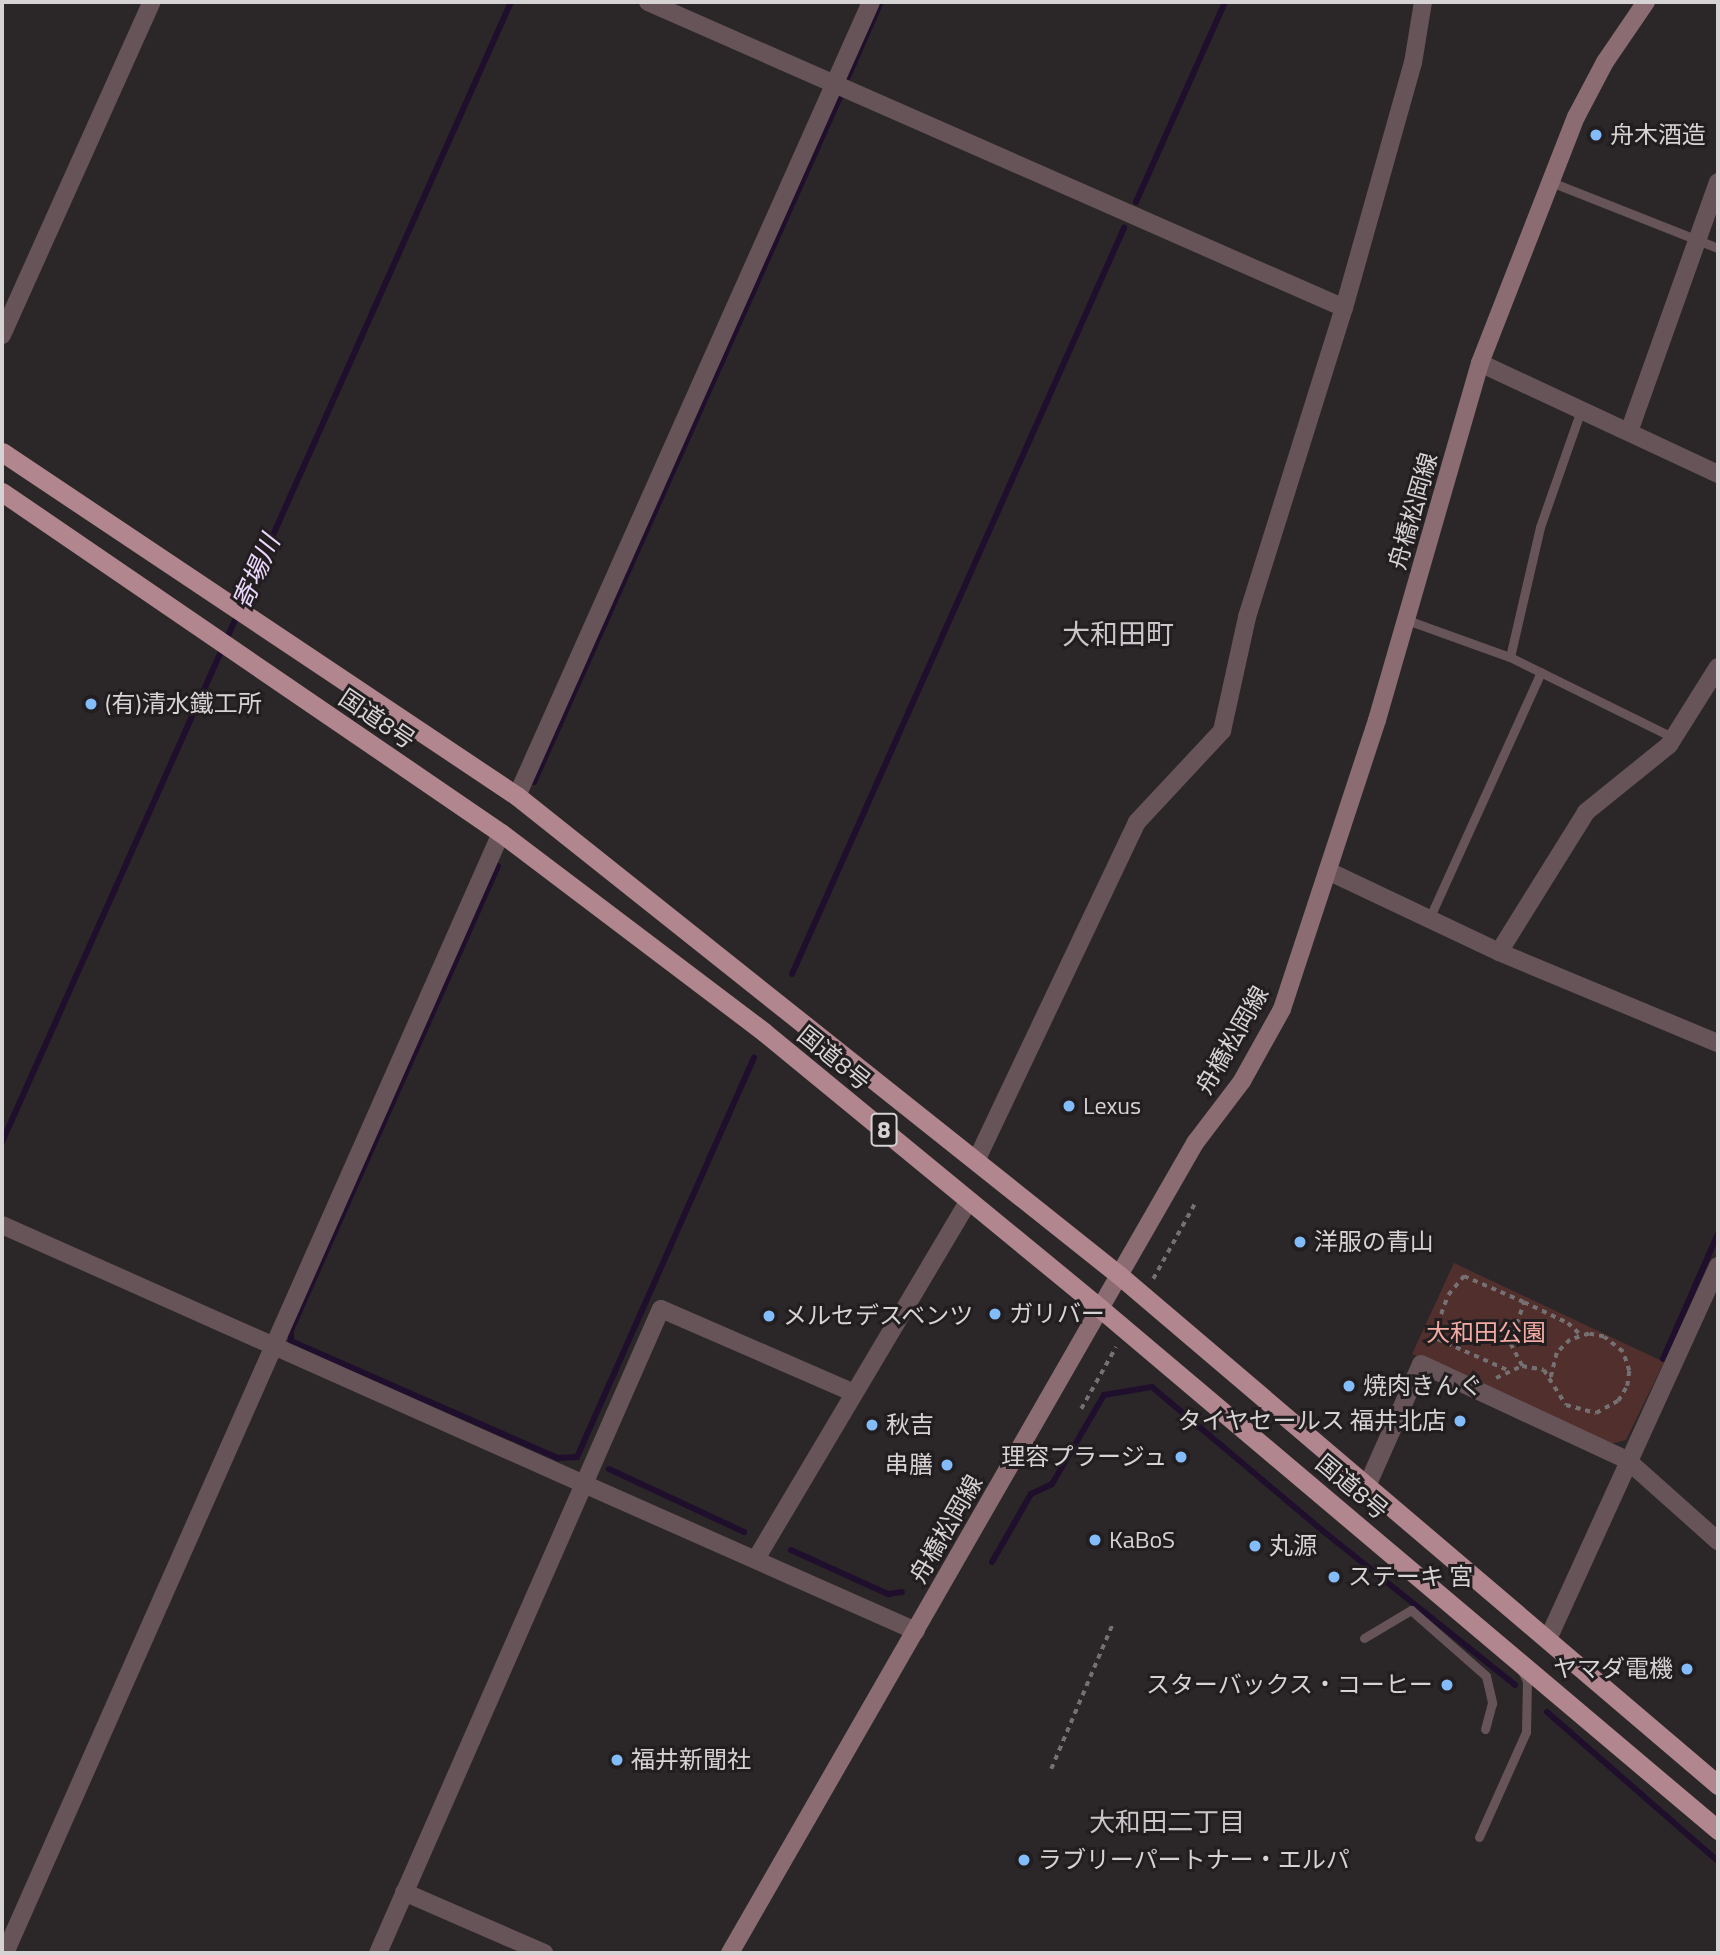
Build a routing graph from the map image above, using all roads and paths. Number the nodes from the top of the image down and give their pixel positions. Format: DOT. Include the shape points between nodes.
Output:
graph roads {
  1 [pos="152,2"];
  2 [pos="648,2"];
  3 [pos="871,2"];
  4 [pos="1423,2"];
  5 [pos="1646,2"];
  6 [pos="834,85"];
  7 [pos="1551,182"];
  8 [pos="1718,182"];
  9 [pos="1697,239"];
  10 [pos="1718,248"];
  11 [pos="1344,309"];
  12 [pos="2,335"];
  13 [pos="1480,363"];
  14 [pos="1582,408"];
  15 [pos="1630,429"];
  16 [pos="2,452"];
  17 [pos="1718,474"];
  18 [pos="2,492"];
  19 [pos="1407,620"];
  20 [pos="1510,657"];
  21 [pos="1718,667"];
  22 [pos="1541,672"];
  23 [pos="1674,738"];
  24 [pos="517,796"];
  25 [pos="501,833"];
  26 [pos="1328,871"];
  27 [pos="1429,919"];
  28 [pos="1499,952"];
  29 [pos="1718,1043"];
  30 [pos="976,1161"];
  31 [pos="969,1200"];
  32 [pos="2,1225"];
  33 [pos="1718,1266"];
  34 [pos="1119,1275"];
  35 [pos="1524,1301"];
  36 [pos="1101,1309"];
  37 [pos="1581,1335"];
  38 [pos="275,1347"];
  39 [pos="1522,1366"];
  40 [pos="1506,1370"];
  41 [pos="1551,1377"];
  42 [pos="1488,1387"];
  43 [pos="854,1392"];
  44 [pos="1628,1460"];
  45 [pos="584,1485"];
  46 [pos="1367,1486"];
  47 [pos="1718,1541"];
  48 [pos="756,1559"];
  49 [pos="1113,1623"];
  50 [pos="916,1631"];
  51 [pos="1364,1638"];
  52 [pos="1548,1639"];
  53 [pos="1517,1658"];
  54 [pos="1485,1729"];
  55 [pos="1051,1769"];
  56 [pos="1718,1785"];
  57 [pos="1718,1830"];
  58 [pos="1479,1837"];
  59 [pos="404,1892"];
  60 [pos="5,1953"];
  61 [pos="378,1953"];
  62 [pos="544,1953"];
  63 [pos="730,1953"];
  1 -- 12 [label="street"];
  2 -- 6 [label="street"];
  3 -- 6 [label="street"];
  4 -- 11 [label="street" via="1413,63"];
  5 -- 7 [label="main road, 舟橋松岡線" via="1605,62 1576,117"];
  6 -- 11 [label="street"];
  6 -- 24 [label="street"];
  7 -- 9 [label="lane"];
  7 -- 13 [label="main road, 舟橋松岡線"];
  8 -- 9 [label="street"];
  9 -- 10 [label="lane"];
  9 -- 15 [label="street"];
  11 -- 30 [label="street" via="1247,617 1222,731 1136,821"];
  13 -- 14 [label="street"];
  13 -- 19 [label="main road, 舟橋松岡線"];
  14 -- 15 [label="street"];
  14 -- 20 [label="lane" via="1540,527"];
  15 -- 17 [label="street"];
  16 -- 24 [label="highway, 国道8号 / 8"];
  18 -- 25 [label="highway, 国道8号 / 8"];
  19 -- 20 [label="lane"];
  19 -- 26 [label="main road, 舟橋松岡線"];
  20 -- 22 [label="lane"];
  21 -- 23 [label="street"];
  22 -- 23 [label="lane"];
  22 -- 27 [label="lane"];
  23 -- 28 [label="street" via="1586,812"];
  24 -- 30 [label="highway, 国道8号 / 8"];
  25 -- 31 [label="highway, 国道8号 / 8" via="764,1031"];
  25 -- 38 [label="street"];
  26 -- 27 [label="street"];
  26 -- 34 [label="main road, 舟橋松岡線" via="1282,1009 1242,1080 1195,1143"];
  27 -- 28 [label="street"];
  28 -- 29 [label="street"];
  30 -- 34 [label="highway, 国道8号 / 8"];
  31 -- 36 [label="highway, 国道8号 / 8"];
  31 -- 43 [label="street"];
  32 -- 38 [label="street"];
  33 -- 44 [label="street"];
  34 -- 36 [label="main road, 舟橋松岡線"];
  34 -- 46 [label="highway, 国道8号 / 8"];
  35 -- 37 [label="path" via="1568,1323"];
  35 -- 39 [label="path" via="1510,1343"];
  35 -- 40 [label="path" via="1464,1276 1448,1295 1434,1333 1434,1338"];
  36 -- 50 [label="main road, 舟橋松岡線"];
  36 -- 53 [label="highway, 国道8号 / 8"];
  37 -- 41 [label="path" via="1557,1353"];
  37 -- 41 [label="path" via="1604,1337 1623,1352 1629,1371 1618,1401 1596,1413 1582,1412 1566,1405"];
  38 -- 45 [label="street"];
  38 -- 60 [label="street"];
  39 -- 40 [label="path"];
  39 -- 41 [label="path" via="1545,1370"];
  40 -- 42 [label="path"];
  43 -- 45 [label="street" via="661,1309"];
  43 -- 48 [label="street"];
  44 -- 46 [label="street" via="1421,1364"];
  44 -- 47 [label="street"];
  44 -- 52 [label="street"];
  45 -- 48 [label="street"];
  45 -- 59 [label="street"];
  46 -- 52 [label="highway, 国道8号 / 8"];
  48 -- 50 [label="street"];
  49 -- 55 [label="path"];
  50 -- 63 [label="main road, 舟橋松岡線"];
  51 -- 54 [label="lane" via="1411,1610 1486,1676 1492,1703"];
  52 -- 56 [label="highway, 国道8号 / 8"];
  53 -- 57 [label="highway, 国道8号 / 8"];
  53 -- 58 [label="lane" via="1527,1681 1526,1732"];
  59 -- 61 [label="street"];
  59 -- 62 [label="street"];
}
